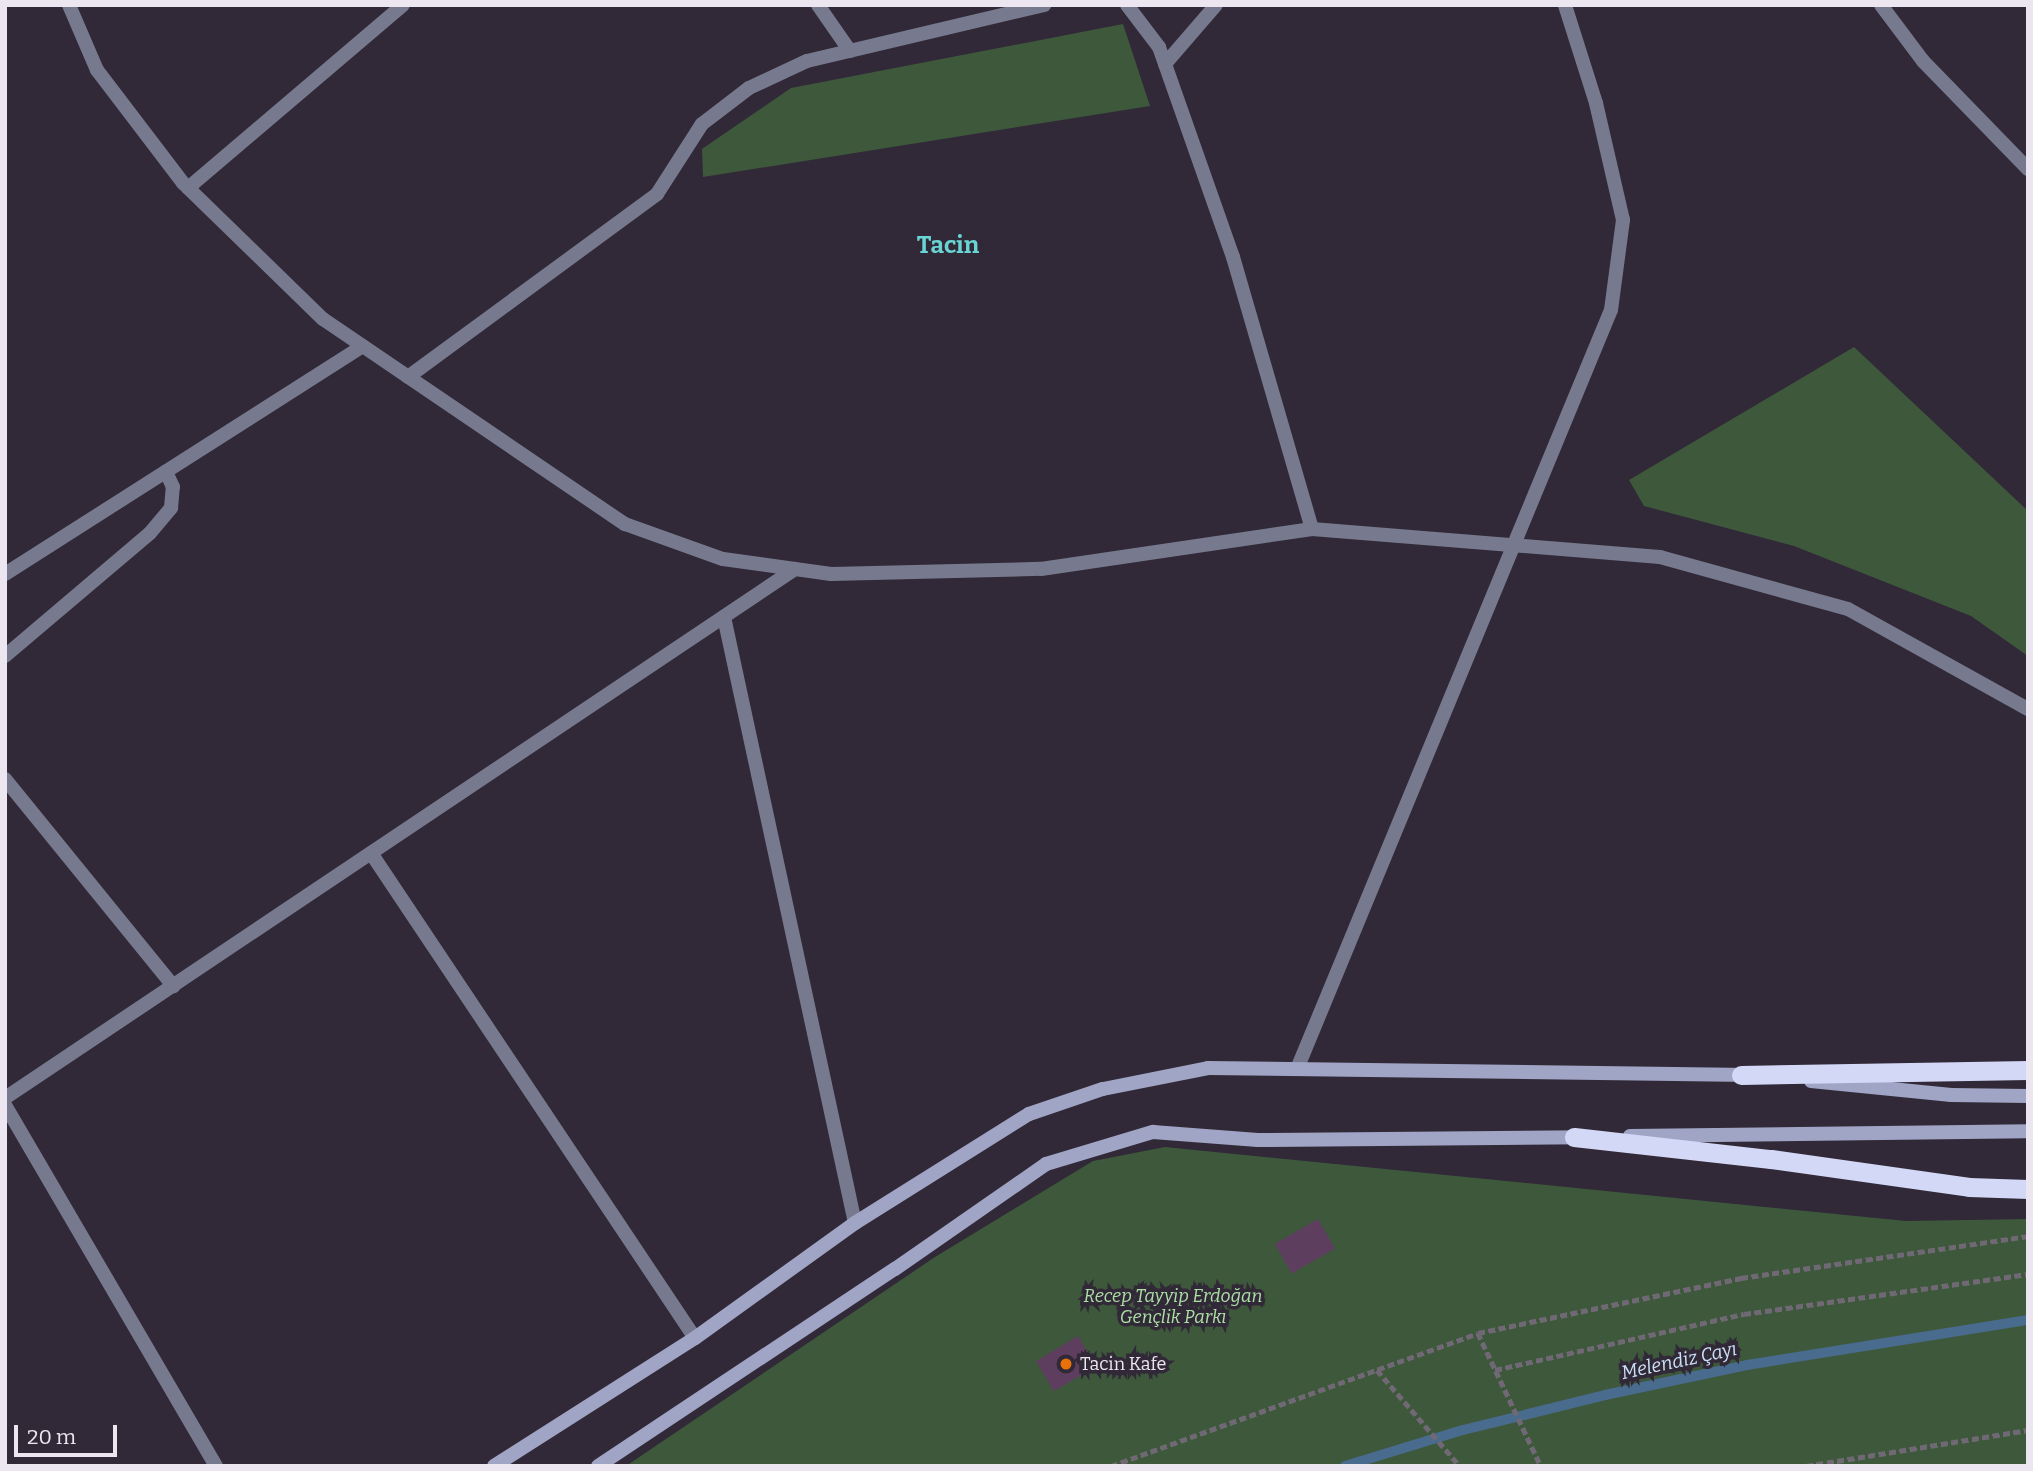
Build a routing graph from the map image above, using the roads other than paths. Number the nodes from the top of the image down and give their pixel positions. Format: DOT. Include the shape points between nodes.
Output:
graph roads {
  1 [pos="69,5"];
  2 [pos="403,5"];
  3 [pos="818,5"];
  4 [pos="1044,5"];
  5 [pos="1127,5"];
  6 [pos="1216,5"];
  7 [pos="1565,5"];
  8 [pos="1881,5"];
  9 [pos="850,51"];
  10 [pos="1165,64"];
  11 [pos="2028,169"];
  12 [pos="188,188"];
  13 [pos="363,346"];
  14 [pos="408,377"];
  15 [pos="166,472"];
  16 [pos="1312,529"];
  17 [pos="1515,543"];
  18 [pos="795,569"];
  19 [pos="5,574"];
  20 [pos="724,617"];
  21 [pos="5,656"];
  22 [pos="2028,709"];
  23 [pos="5,779"];
  24 [pos="371,853"];
  25 [pos="173,986"];
  26 [pos="1297,1069"];
  27 [pos="2028,1070"];
  28 [pos="1741,1074"];
  29 [pos="2028,1097"];
  30 [pos="5,1098"];
  31 [pos="5,1105"];
  32 [pos="2028,1131"];
  33 [pos="1574,1137"];
  34 [pos="2028,1189"];
  35 [pos="855,1223"];
  36 [pos="695,1338"];
  37 [pos="216,1466"];
  38 [pos="494,1466"];
  39 [pos="598,1466"];
  1 -- 12 [label="street" via="97,70"];
  2 -- 12 [label="street"];
  3 -- 9 [label="street"];
  4 -- 9 [label="street"];
  5 -- 10 [label="street" via="1159,47"];
  6 -- 10 [label="street"];
  7 -- 17 [label="street" via="1596,103 1623,220 1611,310"];
  8 -- 11 [label="street" via="1923,61"];
  9 -- 14 [label="street" via="807,61 749,88 702,124 657,194"];
  10 -- 16 [label="street" via="1233,257"];
  12 -- 13 [label="street" via="323,319"];
  13 -- 14 [label="street"];
  13 -- 15 [label="street"];
  14 -- 18 [label="street" via="625,524 723,559"];
  15 -- 19 [label="street"];
  15 -- 21 [label="street" via="173,487 171,508 150,533"];
  16 -- 17 [label="street"];
  16 -- 18 [label="street" via="1041,569 831,575"];
  17 -- 22 [label="street" via="1660,557 1848,610"];
  17 -- 26 [label="street"];
  18 -- 20 [label="street"];
  20 -- 24 [label="street"];
  20 -- 35 [label="street"];
  23 -- 25 [label="street"];
  24 -- 25 [label="street"];
  24 -- 36 [label="street"];
  25 -- 30 [label="street"];
  26 -- 28 [label="main road"];
  26 -- 35 [label="main road" via="1208,1068 1103,1089 1029,1114"];
  27 -- 28 [label="highway"];
  28 -- 29 [label="main road" via="1951,1095"];
  31 -- 37 [label="street"];
  32 -- 33 [label="main road"];
  33 -- 34 [label="highway" via="1969,1187"];
  33 -- 39 [label="main road" via="1258,1140 1153,1132 1046,1164"];
  35 -- 36 [label="main road"];
  36 -- 38 [label="main road"];
}
